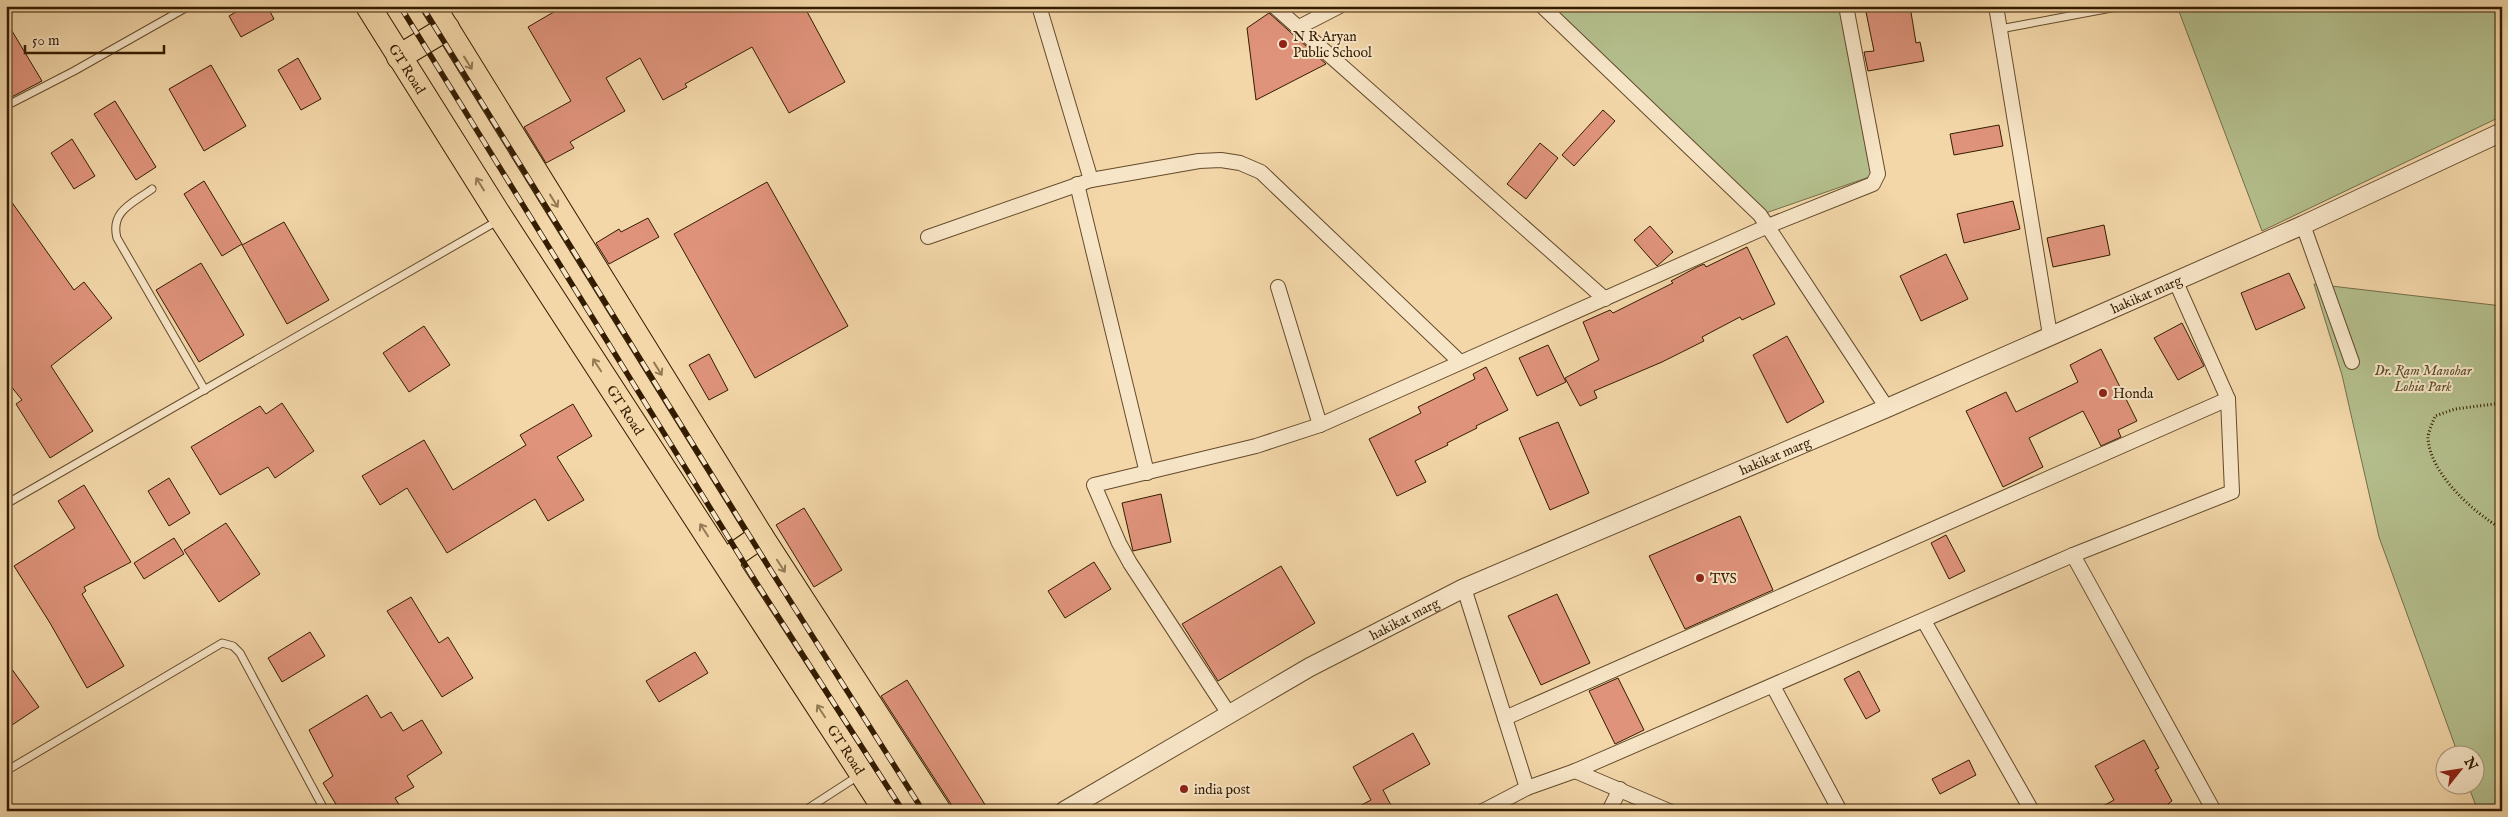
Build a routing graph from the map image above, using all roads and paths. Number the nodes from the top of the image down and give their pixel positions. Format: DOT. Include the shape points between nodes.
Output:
graph roads {
  1 [pos="189,6"];
  2 [pos="368,6"];
  3 [pos="433,6"];
  4 [pos="1039,6"];
  5 [pos="1274,6"];
  6 [pos="1340,6"];
  7 [pos="1542,6"];
  8 [pos="1846,6"];
  9 [pos="1996,6"];
  10 [pos="2122,6"];
  11 [pos="1299,27"];
  12 [pos="447,28"];
  13 [pos="2000,29"];
  14 [pos="399,56"];
  15 [pos="6,106"];
  16 [pos="2502,132"];
  17 [pos="1084,182"];
  18 [pos="152,189"];
  19 [pos="501,218"];
  20 [pos="2303,225"];
  21 [pos="1768,226"];
  22 [pos="928,236"];
  23 [pos="2175,280"];
  24 [pos="1278,287"];
  25 [pos="1605,299"];
  26 [pos="2050,335"];
  27 [pos="1459,361"];
  28 [pos="2352,362"];
  29 [pos="205,390"];
  30 [pos="2228,399"];
  31 [pos="2502,403"];
  32 [pos="1887,408"];
  33 [pos="1320,425"];
  34 [pos="1147,473"];
  35 [pos="6,504"];
  36 [pos="2502,530"];
  37 [pos="761,536"];
  38 [pos="2073,555"];
  39 [pos="725,562"];
  40 [pos="1464,588"];
  41 [pos="1924,621"];
  42 [pos="1773,686"];
  43 [pos="1229,714"];
  44 [pos="1505,718"];
  45 [pos="6,771"];
  46 [pos="1575,771"];
  47 [pos="862,773"];
  48 [pos="1527,788"];
  49 [pos="1620,789"];
  50 [pos="326,811"];
  51 [pos="804,811"];
  52 [pos="886,811"];
  53 [pos="939,811"];
  54 [pos="1064,811"];
  55 [pos="1483,811"];
  56 [pos="1609,811"];
  57 [pos="1669,811"];
  58 [pos="1840,811"];
  59 [pos="2032,811"];
  60 [pos="2214,811"];
  1 -- 15 [label="lane"];
  2 -- 14 [label="highway, GT Road"];
  3 -- 12 [label="highway"];
  4 -- 17 [label="street"];
  5 -- 11 [label="street"];
  6 -- 11 [label="street"];
  7 -- 21 [label="street"];
  8 -- 21 [label="street" via="1878,174 1873,184 1861,190"];
  9 -- 13 [label="street"];
  10 -- 13 [label="lane"];
  11 -- 25 [label="street"];
  12 -- 14 [label="highway"];
  12 -- 37 [label="highway, one-way"];
  13 -- 26 [label="street"];
  19 -- 14 [label="highway, GT Road, one-way"];
  16 -- 20 [label="street, hakikat marg"];
  17 -- 22 [label="street"];
  17 -- 27 [label="street" via="1221,160 1240,163 1261,172"];
  17 -- 34 [label="street"];
  18 -- 29 [label="lane" via="123,210 114,228"];
  19 -- 29 [label="lane"];
  39 -- 19 [label="highway, GT Road, one-way"];
  20 -- 23 [label="street, hakikat marg"];
  20 -- 28 [label="street"];
  21 -- 25 [label="street"];
  21 -- 32 [label="street"];
  23 -- 26 [label="street, hakikat marg"];
  23 -- 30 [label="street"];
  24 -- 33 [label="street"];
  25 -- 27 [label="street"];
  26 -- 32 [label="street, hakikat marg"];
  27 -- 33 [label="street"];
  29 -- 35 [label="lane"];
  30 -- 38 [label="street" via="2232,492"];
  30 -- 44 [label="street"];
  31 -- 36 [label="path" via="2455,409 2436,416 2428,437 2437,469 2471,507"];
  32 -- 40 [label="street, hakikat marg"];
  33 -- 34 [label="street" via="1256,446"];
  34 -- 43 [label="street" via="1094,485 1130,563"];
  37 -- 39 [label="highway"];
  37 -- 53 [label="highway, one-way"];
  38 -- 41 [label="street"];
  38 -- 60 [label="street"];
  47 -- 39 [label="highway, GT Road, one-way"];
  40 -- 43 [label="street, hakikat marg" via="1310,667"];
  40 -- 44 [label="street"];
  41 -- 42 [label="street"];
  41 -- 59 [label="street"];
  42 -- 46 [label="street"];
  42 -- 58 [label="street"];
  43 -- 54 [label="street, hakikat marg"];
  44 -- 48 [label="street"];
  45 -- 50 [label="lane" via="222,644 233,646 240,653"];
  46 -- 48 [label="street"];
  46 -- 49 [label="street"];
  47 -- 51 [label="lane"];
  47 -- 52 [label="highway, GT Road"];
  48 -- 55 [label="street"];
  49 -- 56 [label="street"];
  49 -- 57 [label="street"];
}
